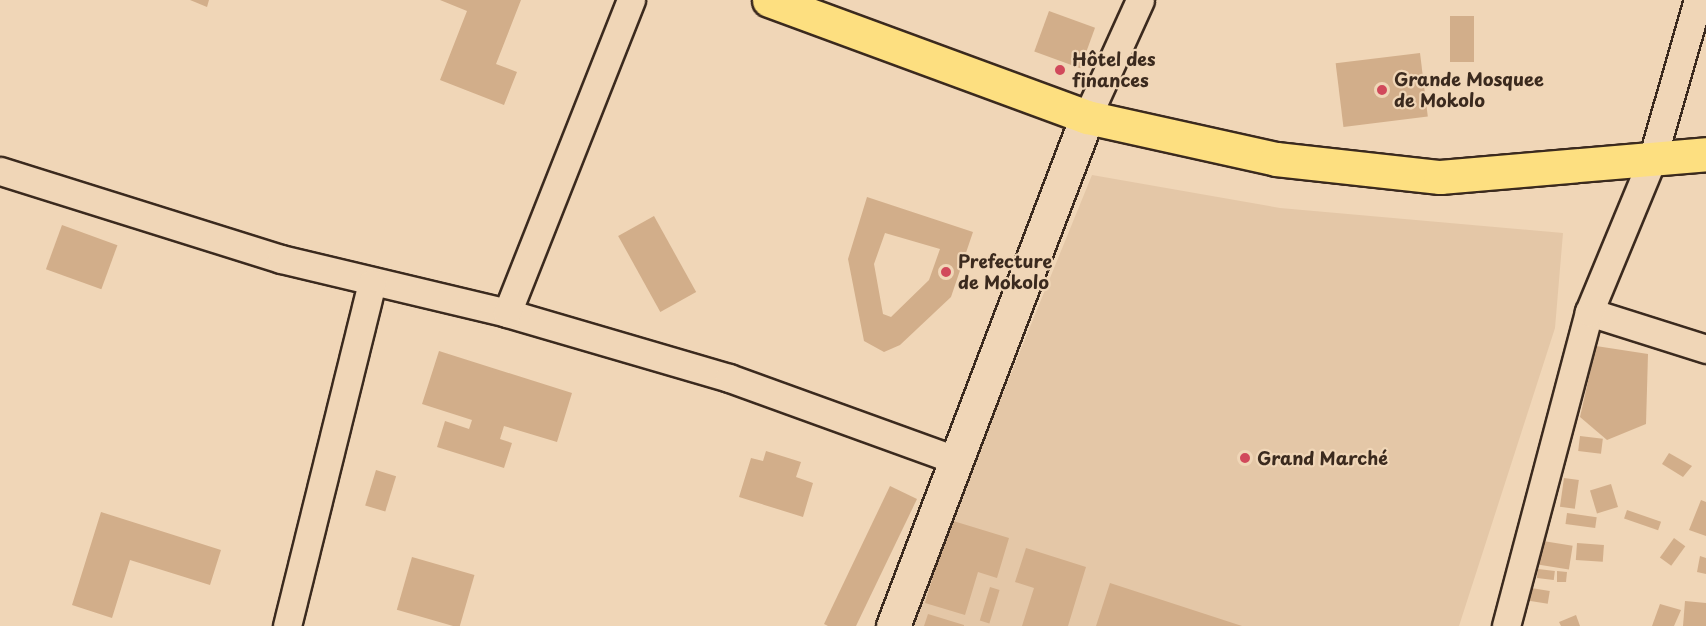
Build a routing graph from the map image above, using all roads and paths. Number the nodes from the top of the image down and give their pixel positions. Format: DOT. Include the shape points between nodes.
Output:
graph roads {
  1 [pos="631,0"];
  2 [pos="769,0"];
  3 [pos="1140,0"];
  4 [pos="1698,0"];
  5 [pos="1086,117"];
  6 [pos="1706,154"];
  7 [pos="1652,160"];
  8 [pos="0,171"];
  9 [pos="372,283"];
  10 [pos="1589,312"];
  11 [pos="507,313"];
  12 [pos="1706,349"];
  13 [pos="956,460"];
  14 [pos="287,626"];
  15 [pos="893,626"];
  16 [pos="1506,626"];
  1 -- 11 [label="street"];
  2 -- 5 [label="main road"];
  3 -- 5 [label="street"];
  4 -- 7 [label="street"];
  5 -- 7 [label="main road" via="1276,159 1440,177"];
  5 -- 13 [label="street"];
  6 -- 7 [label="main road"];
  7 -- 10 [label="street"];
  8 -- 9 [label="street" via="281,259"];
  9 -- 11 [label="street"];
  9 -- 14 [label="street"];
  10 -- 12 [label="street"];
  10 -- 16 [label="street"];
  11 -- 13 [label="street" via="729,378"];
  13 -- 15 [label="street"];
}
